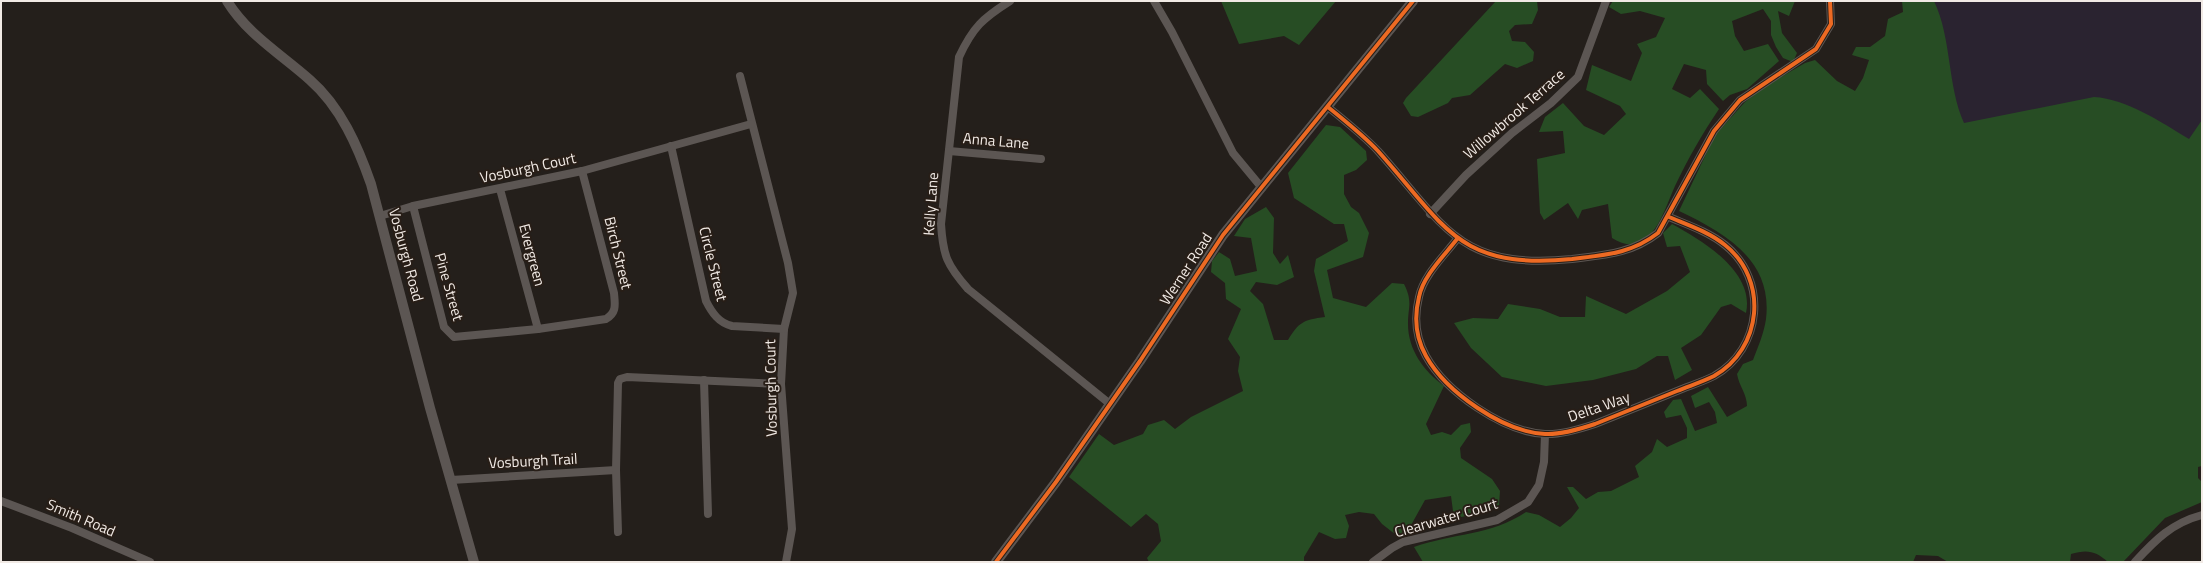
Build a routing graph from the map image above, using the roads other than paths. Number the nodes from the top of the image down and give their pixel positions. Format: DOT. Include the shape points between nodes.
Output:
graph roads {
  1 [pos="227,1"];
  2 [pos="1010,1"];
  3 [pos="1154,1"];
  4 [pos="1413,1"];
  5 [pos="1606,1"];
  6 [pos="1830,1"];
  7 [pos="740,76"];
  8 [pos="1328,107"];
  9 [pos="751,124"];
  10 [pos="671,146"];
  11 [pos="949,151"];
  12 [pos="1041,159"];
  13 [pos="582,171"];
  14 [pos="1262,188"];
  15 [pos="500,189"];
  16 [pos="413,206"];
  17 [pos="1430,214"];
  18 [pos="380,216"];
  19 [pos="1668,217"];
  20 [pos="1457,239"];
  21 [pos="538,329"];
  22 [pos="784,329"];
  23 [pos="704,380"];
  24 [pos="781,384"];
  25 [pos="1110,404"];
  26 [pos="1545,434"];
  27 [pos="616,470"];
  28 [pos="451,480"];
  29 [pos="1,501"];
  30 [pos="708,514"];
  31 [pos="2202,515"];
  32 [pos="618,532"];
  33 [pos="150,562"];
  34 [pos="474,562"];
  35 [pos="786,562"];
  36 [pos="996,562"];
  37 [pos="1373,562"];
  38 [pos="2135,562"];
  1 -- 18 [label="street, Vosburgh Road" via="256,38 311,80 330,102 359,152"];
  2 -- 11 [label="street, Kelly Lane" via="987,16 968,36 959,56"];
  3 -- 14 [label="street" via="1233,153"];
  4 -- 8 [label="street, Werner Road"];
  5 -- 17 [label="street, Willowbrook Terrace" via="1578,77 1466,175"];
  6 -- 19 [label="street" via="1830,24 1816,50 1740,100 1714,131"];
  7 -- 9 [label="street, Vosburgh Court"];
  8 -- 14 [label="street, Werner Road"];
  8 -- 17 [label="street" via="1378,152"];
  9 -- 10 [label="street, Vosburgh Court"];
  9 -- 22 [label="street, Vosburgh Court" via="791,277 793,293"];
  10 -- 13 [label="street, Vosburgh Court"];
  10 -- 22 [label="street, Circle Street" via="710,311 724,324 732,326"];
  11 -- 12 [label="street, Anna Lane"];
  11 -- 25 [label="street, Kelly Lane" via="940,224 943,250 953,272 968,289"];
  13 -- 15 [label="street, Vosburgh Court"];
  13 -- 21 [label="street, Birch Street" via="613,285 616,307 613,315 606,319"];
  14 -- 25 [label="street, Werner Road" via="1223,235"];
  15 -- 16 [label="street, Vosburgh Court"];
  15 -- 21 [label="street, Evergreen"];
  16 -- 18 [label="street, Vosburgh Court"];
  16 -- 21 [label="street, Pine Street" via="444,327 448,333 454,338 465,338"];
  17 -- 20 [label="street"];
  18 -- 28 [label="street, Vosburgh Road"];
  19 -- 20 [label="street" via="1658,233 1644,244 1627,251 1592,257 1539,262 1516,260 1497,257"];
  19 -- 26 [label="street, Delta Way" via="1708,234 1726,245 1741,261 1751,281 1756,304 1753,323 1739,356 1714,376 1632,409 1579,429"];
  20 -- 26 [label="street, Delta Way" via="1423,284 1419,296 1416,316 1418,336 1426,356 1439,374 1466,399 1496,419 1521,430"];
  22 -- 24 [label="street, Vosburgh Court"];
  23 -- 24 [label="street"];
  23 -- 27 [label="street" via="627,377 620,379"];
  23 -- 30 [label="street"];
  24 -- 35 [label="street, Vosburgh Court" via="792,529"];
  25 -- 36 [label="street, Werner Road"];
  26 -- 37 [label="street, Clearwater Court" via="1544,462 1539,485 1528,502 1497,520 1403,542"];
  27 -- 28 [label="street, Vosburgh Trail"];
  27 -- 32 [label="street"];
  28 -- 34 [label="street, Vosburgh Road"];
  29 -- 33 [label="street, Smith Road"];
  31 -- 38 [label="street" via="2163,532"];
}
